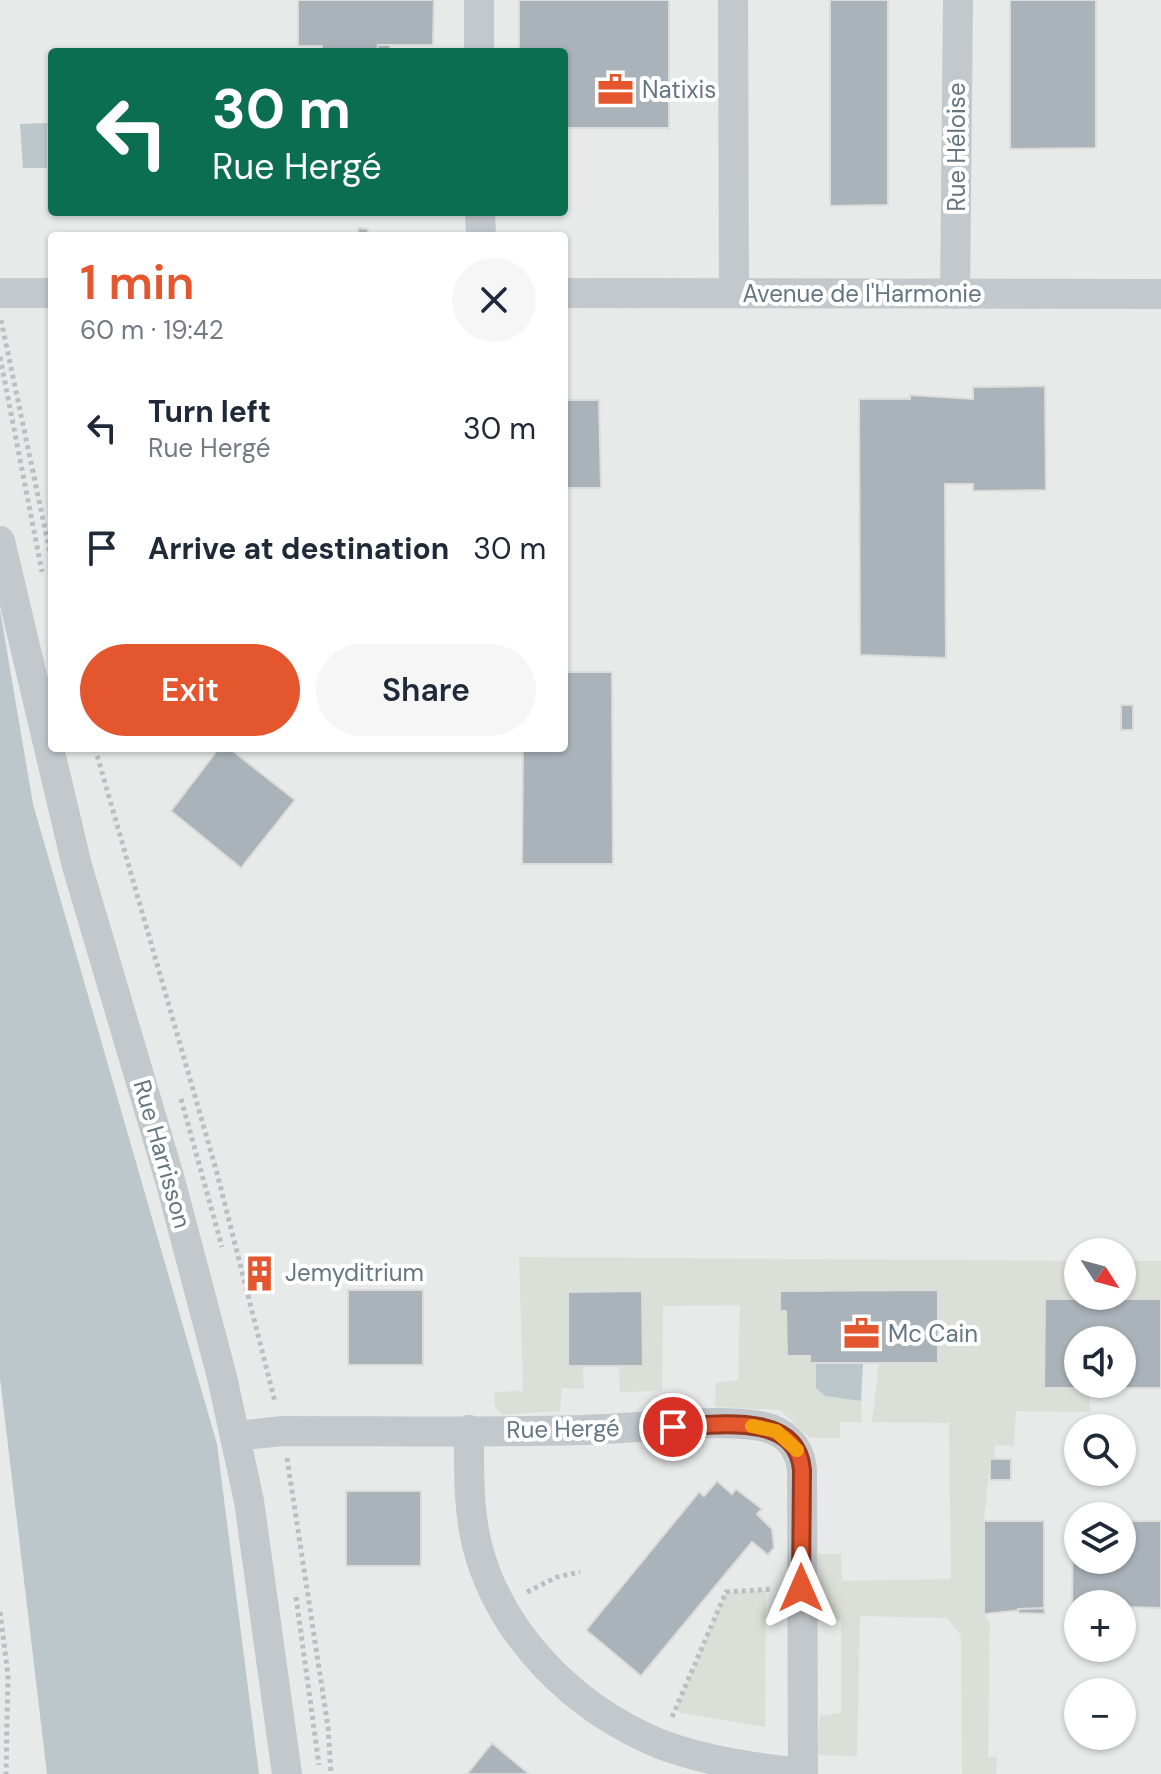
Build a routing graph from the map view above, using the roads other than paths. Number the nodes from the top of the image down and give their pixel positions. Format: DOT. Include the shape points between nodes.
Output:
graph roads {
  1 [pos="479,0"];
  2 [pos="733,0"];
  3 [pos="958,0"];
  4 [pos="479,48"];
  5 [pos="0,293"];
  6 [pos="48,293"];
  7 [pos="568,293"];
  8 [pos="734,293"];
  9 [pos="955,294"];
  10 [pos="1161,294"];
  11 [pos="0,541"];
  12 [pos="48,746"];
  13 [pos="49,752"];
  14 [pos="469,1430"];
  15 [pos="235,1436"];
  16 [pos="287,1774"];
  17 [pos="803,1774"];
  1 -- 4 [label="street"];
  2 -- 8 [label="street"];
  3 -- 9 [label="street, Rue Héloise"];
  5 -- 6 [label="street"];
  7 -- 8 [label="street, Avenue de l'Harmonie"];
  8 -- 9 [label="street, Avenue de l'Harmonie"];
  9 -- 10 [label="street, Avenue de l'Harmonie"];
  11 -- 12 [label="street, Rue Harrisson"];
  13 -- 15 [label="street, Rue Harrisson" via="70,840 185,1233"];
  14 -- 15 [label="street, Rue Hergé"];
  14 -- 17 [label="street, Rue Hergé" via="477,1546 501,1605 536,1656 577,1696 661,1744"];
  14 -- 17 [label="street, Rue Hergé" via="759,1426 791,1441 801,1455"];
  15 -- 16 [label="street, Rue Harrisson" via="267,1614"];
}
